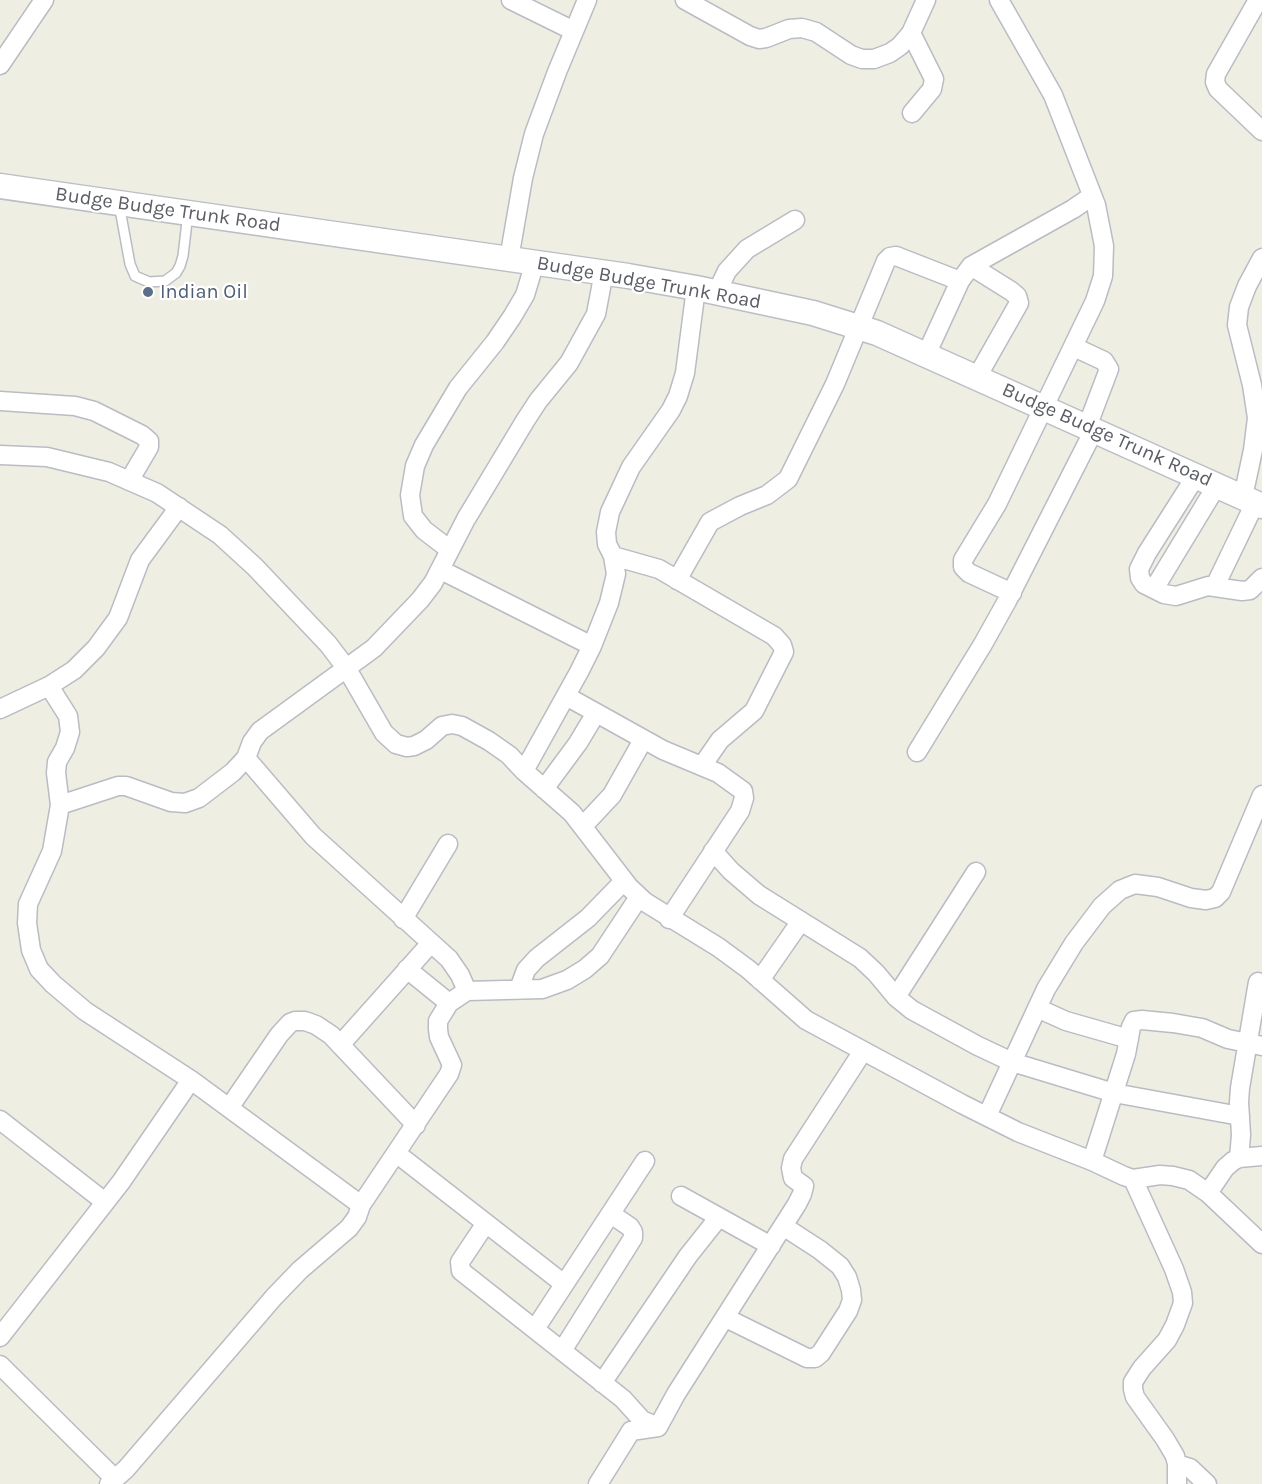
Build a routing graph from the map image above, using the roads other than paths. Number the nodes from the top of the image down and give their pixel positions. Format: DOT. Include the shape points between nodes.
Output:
graph roads {
  1 [pos="44,0"];
  2 [pos="510,0"];
  3 [pos="587,0"];
  4 [pos="926,0"];
  5 [pos="999,0"];
  6 [pos="1258,0"];
  7 [pos="690,1"];
  8 [pos="574,31"];
  9 [pos="911,33"];
  10 [pos="0,65"];
  11 [pos="912,113"];
  12 [pos="1262,131"];
  13 [pos="0,186"];
  14 [pos="1092,196"];
  15 [pos="119,203"];
  16 [pos="188,213"];
  17 [pos="795,220"];
  18 [pos="1262,258"];
  19 [pos="509,259"];
  20 [pos="535,262"];
  21 [pos="604,272"];
  22 [pos="965,273"];
  23 [pos="706,290"];
  24 [pos="858,327"];
  25 [pos="1074,347"];
  26 [pos="926,355"];
  27 [pos="977,377"];
  28 [pos="1258,396"];
  29 [pos="0,401"];
  30 [pos="1045,407"];
  31 [pos="1091,428"];
  32 [pos="0,455"];
  33 [pos="129,481"];
  34 [pos="1207,481"];
  35 [pos="1253,502"];
  36 [pos="179,507"];
  37 [pos="450,550"];
  38 [pos="613,556"];
  39 [pos="441,570"];
  40 [pos="1262,578"];
  41 [pos="677,580"];
  42 [pos="1215,586"];
  43 [pos="1012,592"];
  44 [pos="592,646"];
  45 [pos="347,669"];
  46 [pos="49,686"];
  47 [pos="566,696"];
  48 [pos="0,709"];
  49 [pos="596,713"];
  50 [pos="643,740"];
  51 [pos="918,752"];
  52 [pos="246,758"];
  53 [pos="702,766"];
  54 [pos="524,771"];
  55 [pos="544,789"];
  56 [pos="1262,795"];
  57 [pos="60,805"];
  58 [pos="1258,815"];
  59 [pos="583,826"];
  60 [pos="448,844"];
  61 [pos="713,851"];
  62 [pos="976,872"];
  63 [pos="624,881"];
  64 [pos="639,897"];
  65 [pos="403,919"];
  66 [pos="669,919"];
  67 [pos="801,921"];
  68 [pos="432,943"];
  69 [pos="407,969"];
  70 [pos="760,980"];
  71 [pos="519,989"];
  72 [pos="467,991"];
  73 [pos="1258,994"];
  74 [pos="896,997"];
  75 [pos="448,1003"];
  76 [pos="1037,1008"];
  77 [pos="1129,1039"];
  78 [pos="1254,1044"];
  79 [pos="340,1045"];
  80 [pos="864,1051"];
  81 [pos="1012,1062"];
  82 [pos="191,1080"];
  83 [pos="1114,1093"];
  84 [pos="229,1108"];
  85 [pos="987,1116"];
  86 [pos="1240,1116"];
  87 [pos="0,1120"];
  88 [pos="416,1125"];
  89 [pos="396,1153"];
  90 [pos="1262,1156"];
  91 [pos="1239,1158"];
  92 [pos="645,1161"];
  93 [pos="1092,1161"];
  94 [pos="1133,1179"];
  95 [pos="1208,1193"];
  96 [pos="681,1196"];
  97 [pos="105,1202"];
  98 [pos="361,1205"];
  99 [pos="612,1214"];
  100 [pos="719,1217"];
  101 [pos="486,1223"];
  102 [pos="783,1226"];
  103 [pos="1262,1244"];
  104 [pos="771,1246"];
  105 [pos="564,1284"];
  106 [pos="726,1318"];
  107 [pos="535,1329"];
  108 [pos="0,1337"];
  109 [pos="562,1351"];
  110 [pos="0,1365"];
  111 [pos="602,1383"];
  112 [pos="644,1426"];
  113 [pos="1177,1464"];
  114 [pos="112,1482"];
  115 [pos="598,1484"];
  116 [pos="1177,1484"];
  117 [pos="1207,1484"];
  1 -- 10 [label="street"];
  2 -- 8 [label="street"];
  3 -- 8 [label="street"];
  4 -- 9 [label="street"];
  5 -- 14 [label="street" via="1053,95"];
  6 -- 12 [label="street" via="1215,82"];
  7 -- 9 [label="street" via="750,36 766,38 802,28 816,32 862,60 890,53"];
  8 -- 19 [label="street" via="534,134"];
  9 -- 11 [label="street" via="934,79 932,89"];
  13 -- 15 [label="main road, Budge Budge Trunk Road"];
  14 -- 22 [label="street"];
  14 -- 25 [label="street" via="1104,246 1102,276"];
  15 -- 16 [label="main road, Budge Budge Trunk Road"];
  15 -- 16 [label="lane" via="132,271 149,282 165,281 180,266"];
  16 -- 19 [label="main road, Budge Budge Trunk Road"];
  17 -- 23 [label="street" via="747,249"];
  18 -- 28 [label="street" via="1239,307 1236,325"];
  19 -- 20 [label="main road, Budge Budge Trunk Road"];
  20 -- 21 [label="main road, Budge Budge Trunk Road"];
  20 -- 37 [label="street" via="525,295 495,342 458,388 415,466 410,495 413,516"];
  21 -- 23 [label="main road, Budge Budge Trunk Road"];
  21 -- 37 [label="street" via="596,314 586,334 569,363 538,400"];
  22 -- 24 [label="street" via="890,257 882,267"];
  22 -- 26 [label="street"];
  22 -- 27 [label="street" via="1011,291 1019,303"];
  23 -- 24 [label="main road, Budge Budge Trunk Road"];
  23 -- 38 [label="street" via="678,396 631,467 610,512 606,538"];
  24 -- 26 [label="main road, Budge Budge Trunk Road"];
  24 -- 41 [label="street" via="788,479 767,495 710,522"];
  25 -- 30 [label="street"];
  25 -- 31 [label="street" via="1104,361 1109,369"];
  26 -- 27 [label="main road, Budge Budge Trunk Road"];
  27 -- 30 [label="main road, Budge Budge Trunk Road"];
  28 -- 35 [label="street"];
  29 -- 33 [label="street" via="75,406 142,435 149,441 149,447"];
  30 -- 31 [label="main road, Budge Budge Trunk Road"];
  30 -- 43 [label="street" via="997,504 963,560 969,573"];
  31 -- 34 [label="main road, Budge Budge Trunk Road"];
  31 -- 43 [label="street"];
  32 -- 33 [label="street" via="47,457"];
  33 -- 36 [label="street"];
  34 -- 35 [label="main road, Budge Budge Trunk Road"];
  34 -- 42 [label="street" via="1154,589 1176,596"];
  35 -- 42 [label="street"];
  36 -- 45 [label="street" via="220,535 255,567"];
  36 -- 46 [label="street" via="140,560 118,618 74,670"];
  37 -- 39 [label="street"];
  38 -- 41 [label="street" via="659,569"];
  38 -- 44 [label="street" via="615,574 609,603"];
  39 -- 44 [label="street"];
  39 -- 45 [label="street" via="420,600 374,648"];
  40 -- 42 [label="street" via="1250,590"];
  41 -- 53 [label="street" via="774,636 784,652 754,711 720,740"];
  43 -- 51 [label="street"];
  44 -- 47 [label="street"];
  45 -- 52 [label="street" via="260,731"];
  45 -- 54 [label="street" via="384,733 396,744 414,746 442,726 462,726 509,755"];
  46 -- 48 [label="street"];
  46 -- 57 [label="street" via="68,716 70,732 57,762"];
  47 -- 49 [label="street"];
  47 -- 54 [label="street"];
  49 -- 50 [label="street"];
  49 -- 55 [label="street"];
  50 -- 53 [label="street"];
  50 -- 59 [label="street" via="615,790"];
  52 -- 57 [label="street" via="199,798 185,803 126,786"];
  52 -- 65 [label="street" via="313,836"];
  53 -- 61 [label="street" via="731,781 743,791 744,798 740,811"];
  54 -- 55 [label="street"];
  55 -- 59 [label="street"];
  56 -- 58 [label="street"];
  57 -- 82 [label="street" via="52,851 28,904 31,950 39,969 85,1011"];
  58 -- 76 [label="street" via="1215,898 1191,898 1135,884 1120,890 1102,906 1074,943"];
  59 -- 63 [label="street"];
  60 -- 65 [label="street"];
  61 -- 66 [label="street"];
  61 -- 67 [label="street" via="759,895"];
  62 -- 74 [label="street"];
  63 -- 64 [label="street"];
  63 -- 71 [label="street" via="588,918 537,958 526,970"];
  64 -- 66 [label="street"];
  64 -- 71 [label="street" via="600,956 585,969 550,988"];
  65 -- 68 [label="street"];
  66 -- 70 [label="street" via="718,947"];
  67 -- 70 [label="street"];
  67 -- 74 [label="street" via="860,958"];
  68 -- 69 [label="street"];
  68 -- 72 [label="street" via="456,967"];
  69 -- 75 [label="street"];
  69 -- 79 [label="street"];
  70 -- 80 [label="street" via="806,1020"];
  71 -- 72 [label="street"];
  72 -- 75 [label="street"];
  73 -- 78 [label="street"];
  74 -- 81 [label="street" via="935,1023"];
  75 -- 88 [label="street" via="438,1029 452,1065 450,1074"];
  76 -- 77 [label="street" via="1066,1021"];
  76 -- 81 [label="street"];
  77 -- 78 [label="street" via="1134,1021 1142,1020 1202,1028"];
  77 -- 83 [label="street"];
  78 -- 86 [label="street" via="1239,1102"];
  79 -- 84 [label="street" via="316,1025 305,1021 290,1023"];
  79 -- 88 [label="street"];
  80 -- 85 [label="street"];
  80 -- 102 [label="street" via="793,1159 793,1178 804,1186"];
  81 -- 83 [label="street"];
  81 -- 85 [label="street"];
  82 -- 84 [label="street"];
  82 -- 97 [label="street"];
  83 -- 86 [label="street"];
  83 -- 93 [label="street"];
  84 -- 98 [label="street"];
  85 -- 93 [label="street"];
  86 -- 91 [label="street"];
  87 -- 97 [label="street"];
  88 -- 89 [label="street"];
  89 -- 98 [label="street"];
  89 -- 101 [label="street"];
  90 -- 91 [label="street"];
  91 -- 95 [label="street" via="1225,1168"];
  92 -- 99 [label="street"];
  93 -- 94 [label="street"];
  94 -- 95 [label="street" via="1173,1176 1190,1180"];
  94 -- 113 [label="street" via="1174,1269 1183,1303 1167,1340 1142,1368 1132,1389 1166,1439"];
  95 -- 103 [label="street"];
  96 -- 100 [label="street"];
  97 -- 108 [label="street"];
  98 -- 114 [label="street" via="349,1228 274,1297"];
  99 -- 105 [label="street"];
  99 -- 109 [label="street" via="630,1227 633,1238"];
  100 -- 104 [label="street"];
  100 -- 111 [label="street"];
  101 -- 105 [label="street"];
  101 -- 107 [label="street" via="460,1263 461,1271"];
  102 -- 104 [label="street"];
  102 -- 106 [label="street" via="840,1266 849,1283 852,1300 848,1311 815,1358 807,1358"];
  104 -- 106 [label="street"];
  105 -- 107 [label="street"];
  106 -- 112 [label="street" via="676,1394"];
  107 -- 109 [label="street"];
  109 -- 111 [label="street"];
  110 -- 114 [label="street"];
  111 -- 112 [label="street" via="623,1399"];
  112 -- 115 [label="street"];
  113 -- 116 [label="street"];
  113 -- 117 [label="street" via="1190,1468"];
}
